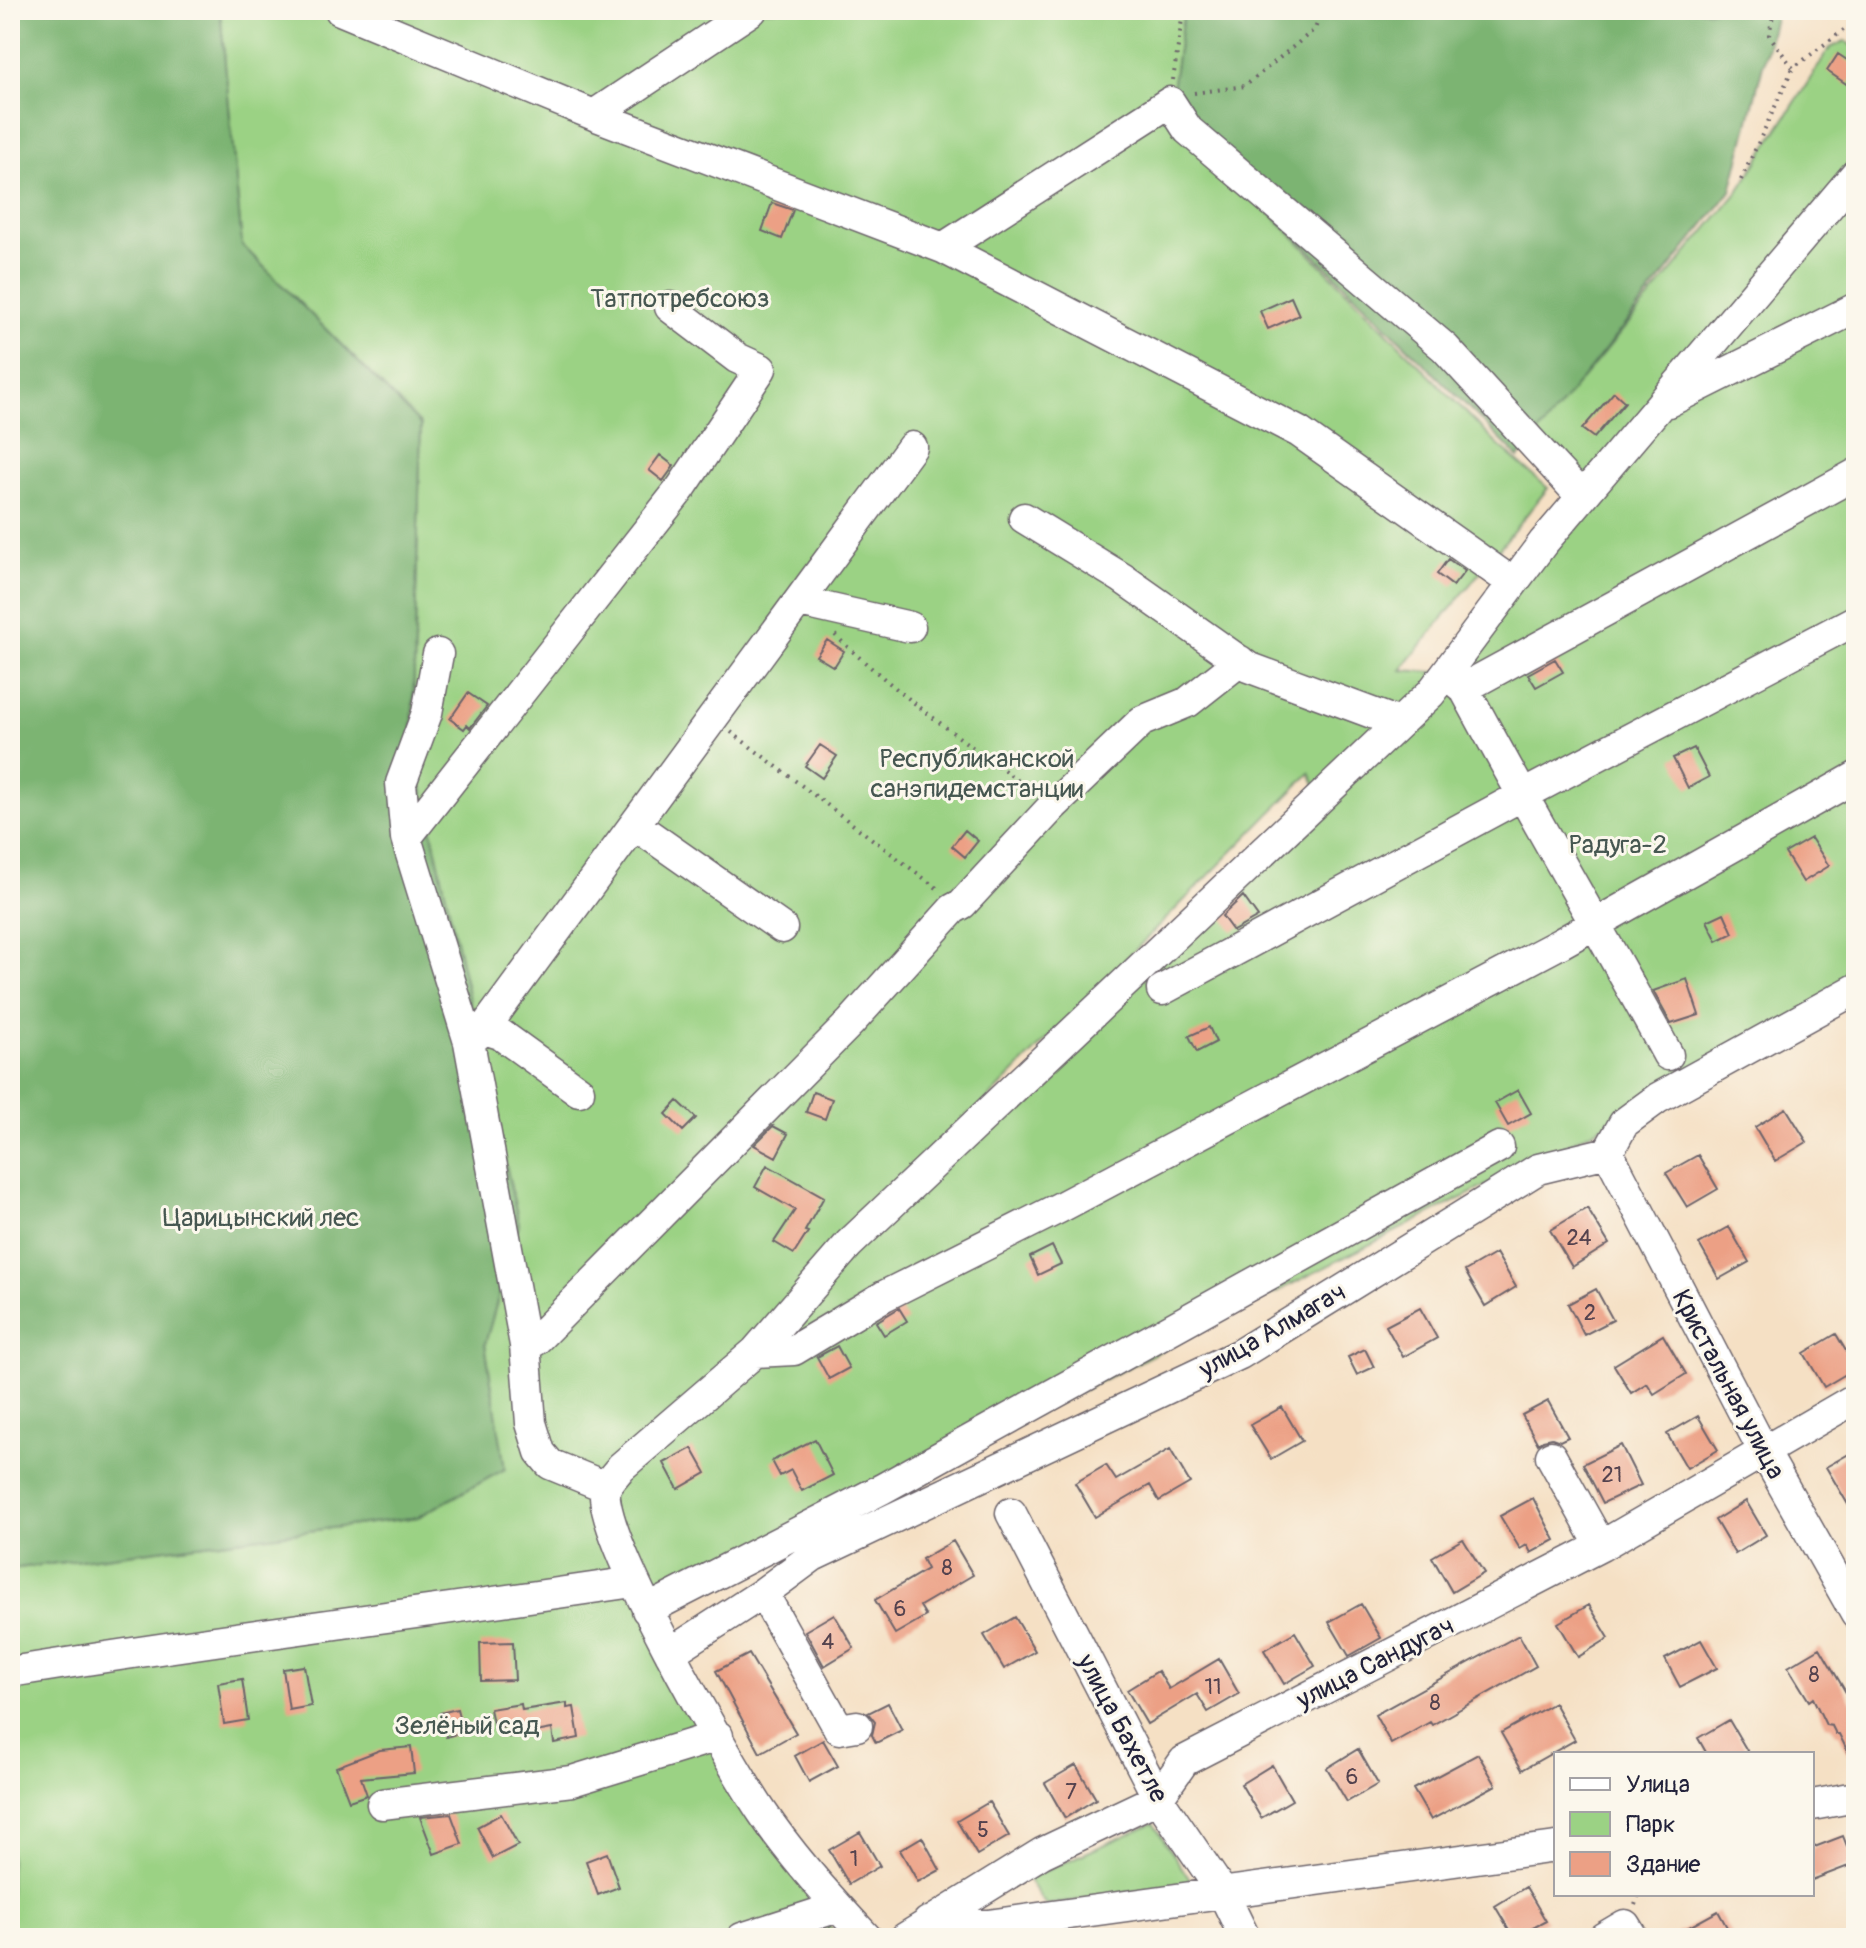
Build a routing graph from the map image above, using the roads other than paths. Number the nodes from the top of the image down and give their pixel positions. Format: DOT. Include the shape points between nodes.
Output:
graph roads {
  1 [pos="340,10"];
  2 [pos="752,10"];
  3 [pos="594,115"];
  4 [pos="1856,174"];
  5 [pos="943,248"];
  6 [pos="670,307"];
  7 [pos="1856,308"];
  8 [pos="1655,409"];
  9 [pos="912,447"];
  10 [pos="1856,474"];
  11 [pos="1582,497"];
  12 [pos="1024,518"];
  13 [pos="1513,583"];
  14 [pos="800,602"];
  15 [pos="1856,620"];
  16 [pos="910,627"];
  17 [pos="438,654"];
  18 [pos="1240,661"];
  19 [pos="1455,680"];
  20 [pos="1399,723"];
  21 [pos="1856,777"];
  22 [pos="1521,796"];
  23 [pos="635,825"];
  24 [pos="406,838"];
  25 [pos="1597,923"];
  26 [pos="782,928"];
  27 [pos="1856,989"];
  28 [pos="1162,990"];
  29 [pos="477,1035"];
  30 [pos="1668,1055"];
  31 [pos="579,1091"];
  32 [pos="1499,1147"];
  33 [pos="1608,1152"];
  34 [pos="525,1345"];
  35 [pos="755,1352"];
  36 [pos="1856,1398"];
  37 [pos="1763,1450"];
  38 [pos="1551,1456"];
  39 [pos="606,1487"];
  40 [pos="1011,1513"];
  41 [pos="1601,1546"];
  42 [pos="633,1582"];
  43 [pos="763,1593"];
  44 [pos="647,1610"];
  45 [pos="1856,1614"];
  46 [pos="670,1653"];
  47 [pos="10,1672"];
  48 [pos="857,1726"];
  49 [pos="718,1736"];
  50 [pos="1856,1797"];
  51 [pos="1158,1798"];
  52 [pos="382,1804"];
  53 [pos="1814,1805"];
  54 [pos="1554,1847"];
  55 [pos="1223,1893"];
  56 [pos="838,1907"];
  57 [pos="916,1930"];
  58 [pos="742,1938"];
  59 [pos="867,1938"];
  60 [pos="1245,1938"];
  1 -- 3 [label="street"];
  2 -- 3 [label="street"];
  3 -- 5 [label="street"];
  4 -- 8 [label="street"];
  5 -- 11 [label="street" via="1170,102 1188,130 1445,348"];
  5 -- 13 [label="street" via="1299,432"];
  6 -- 24 [label="street" via="737,358 761,369 681,488"];
  7 -- 8 [label="street"];
  8 -- 11 [label="street"];
  9 -- 14 [label="street"];
  10 -- 19 [label="street"];
  11 -- 13 [label="street"];
  12 -- 18 [label="street" via="1122,578"];
  13 -- 19 [label="street"];
  14 -- 16 [label="street"];
  14 -- 23 [label="street"];
  15 -- 22 [label="street"];
  17 -- 24 [label="street" via="427,713 401,783"];
  18 -- 20 [label="street"];
  18 -- 34 [label="street" via="1188,702 1142,721 1053,806 851,1022 535,1341"];
  19 -- 20 [label="street" via="1431,693"];
  19 -- 22 [label="street"];
  20 -- 35 [label="street" via="849,1244"];
  21 -- 25 [label="street"];
  22 -- 25 [label="street"];
  22 -- 28 [label="street"];
  23 -- 26 [label="street"];
  23 -- 29 [label="street"];
  24 -- 29 [label="street"];
  25 -- 30 [label="street"];
  25 -- 35 [label="street" via="884,1296 794,1350"];
  27 -- 33 [label="street" via="1658,1098 1624,1123"];
  29 -- 31 [label="street" via="500,1034"];
  29 -- 34 [label="street"];
  32 -- 44 [label="street" via="882,1489"];
  33 -- 37 [label="street, Кристальная улица"];
  33 -- 43 [label="street, улица Алмагач" via="1538,1169 1240,1354 813,1556"];
  34 -- 39 [label="street" via="531,1423 540,1452 550,1464"];
  35 -- 39 [label="street" via="621,1467"];
  36 -- 37 [label="street, улица Сандугач"];
  37 -- 41 [label="street, улица Сандугач"];
  37 -- 45 [label="street, Кристальная улица"];
  38 -- 41 [label="street"];
  39 -- 42 [label="street" via="605,1503"];
  40 -- 51 [label="street, улица Бахетле"];
  41 -- 51 [label="street, улица Сандугач" via="1184,1761"];
  42 -- 44 [label="street"];
  42 -- 47 [label="street"];
  43 -- 46 [label="street, улица Алмагач"];
  43 -- 48 [label="street" via="839,1729"];
  44 -- 46 [label="street"];
  46 -- 49 [label="street"];
  49 -- 52 [label="street" via="572,1781"];
  49 -- 56 [label="street" via="762,1812"];
  50 -- 53 [label="street"];
  51 -- 55 [label="street, улица Бахетле"];
  51 -- 57 [label="street, улица Сандугач" via="1042,1853"];
  54 -- 55 [label="street"];
  55 -- 57 [label="street"];
  55 -- 60 [label="street, улица Бахетле"];
  56 -- 58 [label="street"];
  56 -- 59 [label="street"];
}
